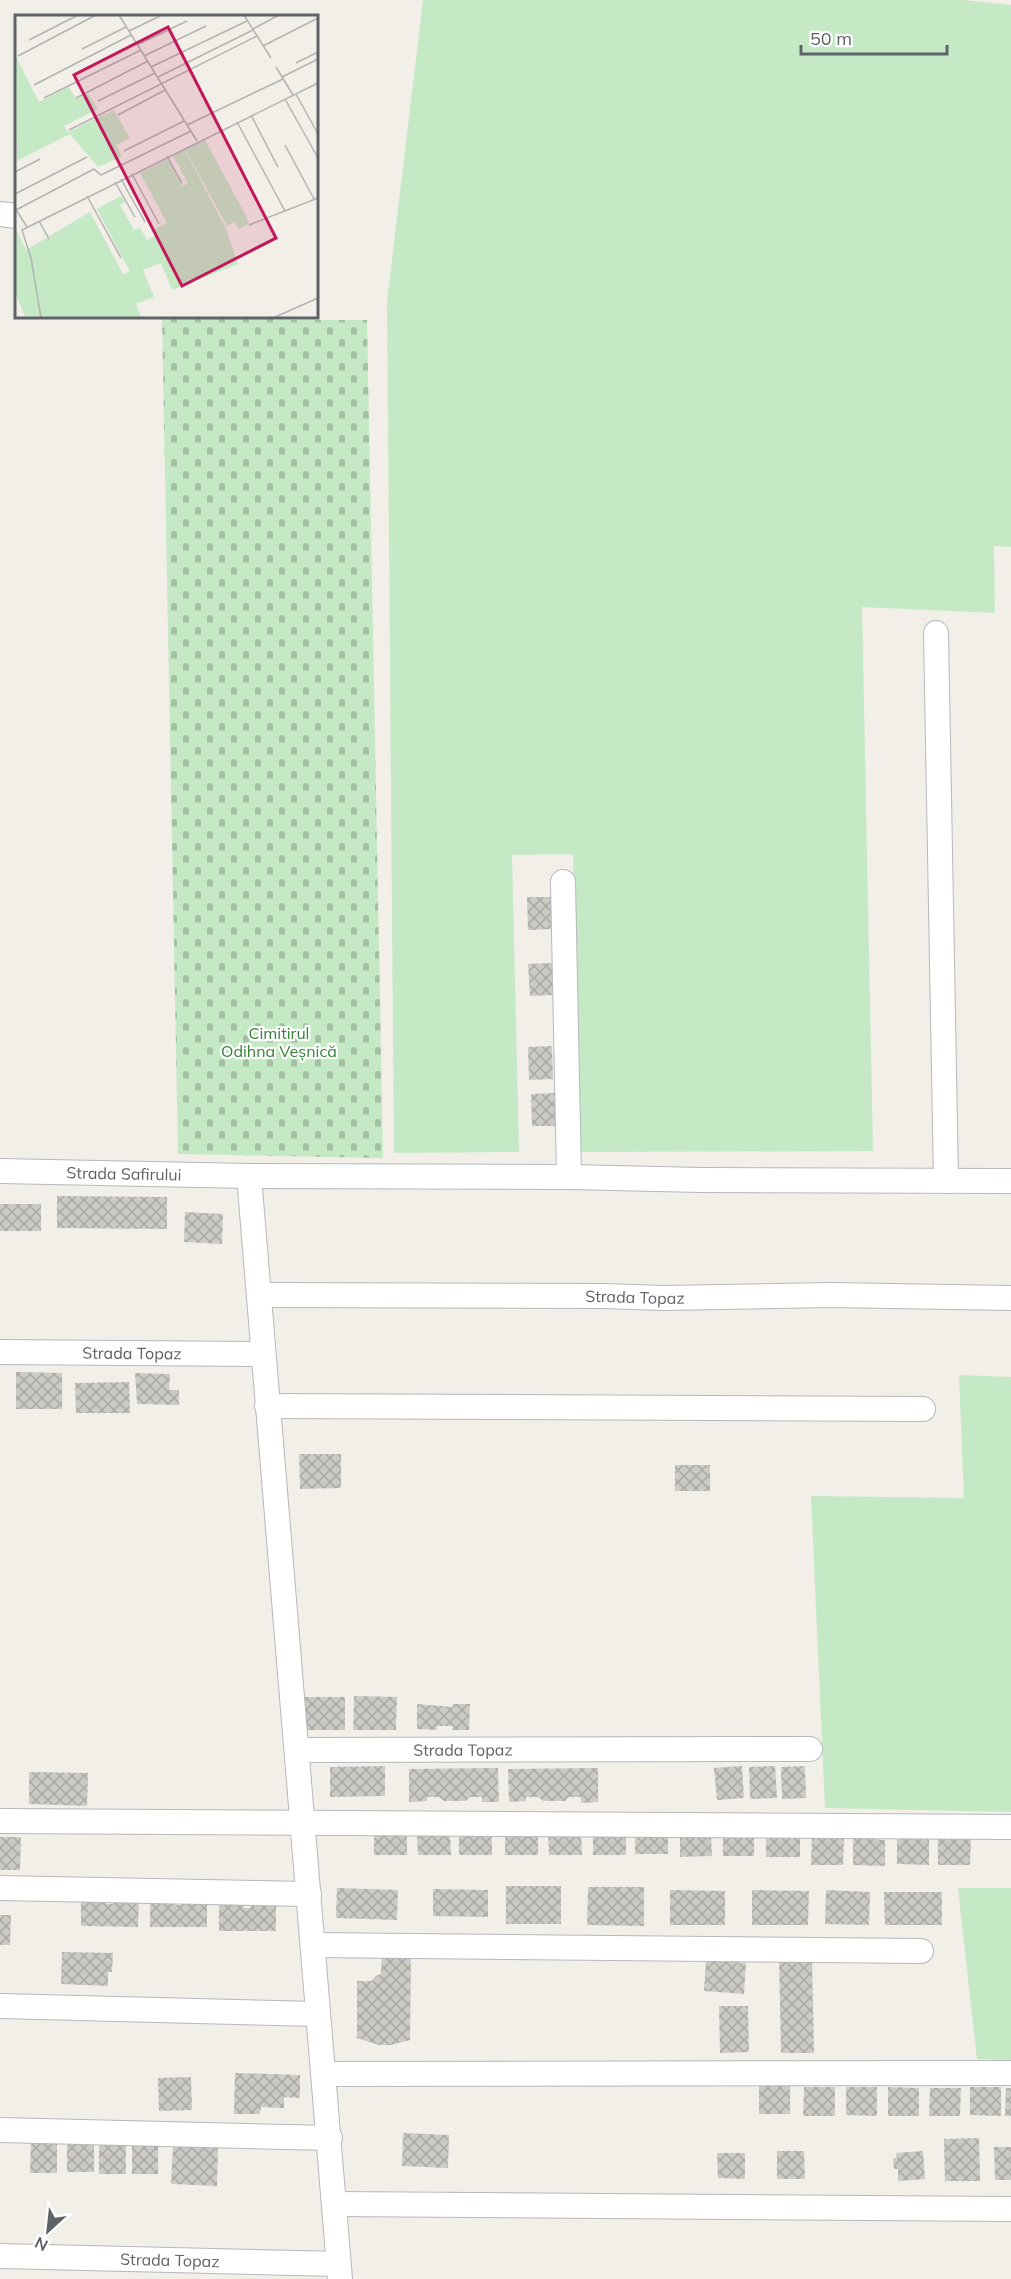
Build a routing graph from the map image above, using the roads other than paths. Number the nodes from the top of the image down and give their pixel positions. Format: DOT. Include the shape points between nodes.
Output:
graph roads {
  1 [pos="0,214"];
  2 [pos="15,216"];
  3 [pos="936,633"];
  4 [pos="563,882"];
  5 [pos="0,1171"];
  6 [pos="249,1176"];
  7 [pos="569,1176"];
  8 [pos="946,1181"];
  9 [pos="1011,1181"];
  10 [pos="259,1295"];
  11 [pos="1011,1298"];
  12 [pos="0,1352"];
  13 [pos="263,1353"];
  14 [pos="267,1406"];
  15 [pos="923,1409"];
  16 [pos="810,1749"];
  17 [pos="297,1750"];
  18 [pos="0,1821"];
  19 [pos="303,1823"];
  20 [pos="1011,1827"];
  21 [pos="0,1888"];
  22 [pos="309,1894"];
  23 [pos="314,1945"];
  24 [pos="921,1951"];
  25 [pos="0,2006"];
  26 [pos="318,2014"];
  27 [pos="1011,2073"];
  28 [pos="324,2074"];
  29 [pos="0,2130"];
  30 [pos="330,2138"];
  31 [pos="334,2204"];
  32 [pos="1011,2209"];
  33 [pos="0,2256"];
  34 [pos="339,2271"];
  1 -- 2 [label="street"];
  3 -- 8 [label="street"];
  4 -- 7 [label="street"];
  5 -- 6 [label="street, Strada Safirului"];
  6 -- 7 [label="street, Strada Safirului"];
  6 -- 10 [label="street, Strada Topaz"];
  7 -- 8 [label="street, Strada Safirului"];
  8 -- 9 [label="street, Strada Safirului"];
  10 -- 11 [label="street, Strada Topaz"];
  10 -- 13 [label="street, Strada Topaz"];
  12 -- 13 [label="street, Strada Topaz"];
  13 -- 14 [label="street, Strada Topaz"];
  14 -- 15 [label="street"];
  14 -- 17 [label="street, Strada Topaz"];
  16 -- 17 [label="street, Strada Topaz"];
  17 -- 19 [label="street, Strada Topaz"];
  18 -- 19 [label="street"];
  19 -- 20 [label="street"];
  19 -- 22 [label="street, Strada Topaz"];
  21 -- 22 [label="street"];
  22 -- 23 [label="street, Strada Topaz"];
  23 -- 24 [label="street"];
  23 -- 26 [label="street, Strada Topaz"];
  25 -- 26 [label="street"];
  26 -- 28 [label="street, Strada Topaz"];
  27 -- 28 [label="street"];
  28 -- 30 [label="street, Strada Topaz"];
  29 -- 30 [label="street"];
  30 -- 31 [label="street, Strada Topaz"];
  31 -- 32 [label="street"];
  31 -- 34 [label="street, Strada Topaz"];
  33 -- 34 [label="street, Strada Topaz"];
}
